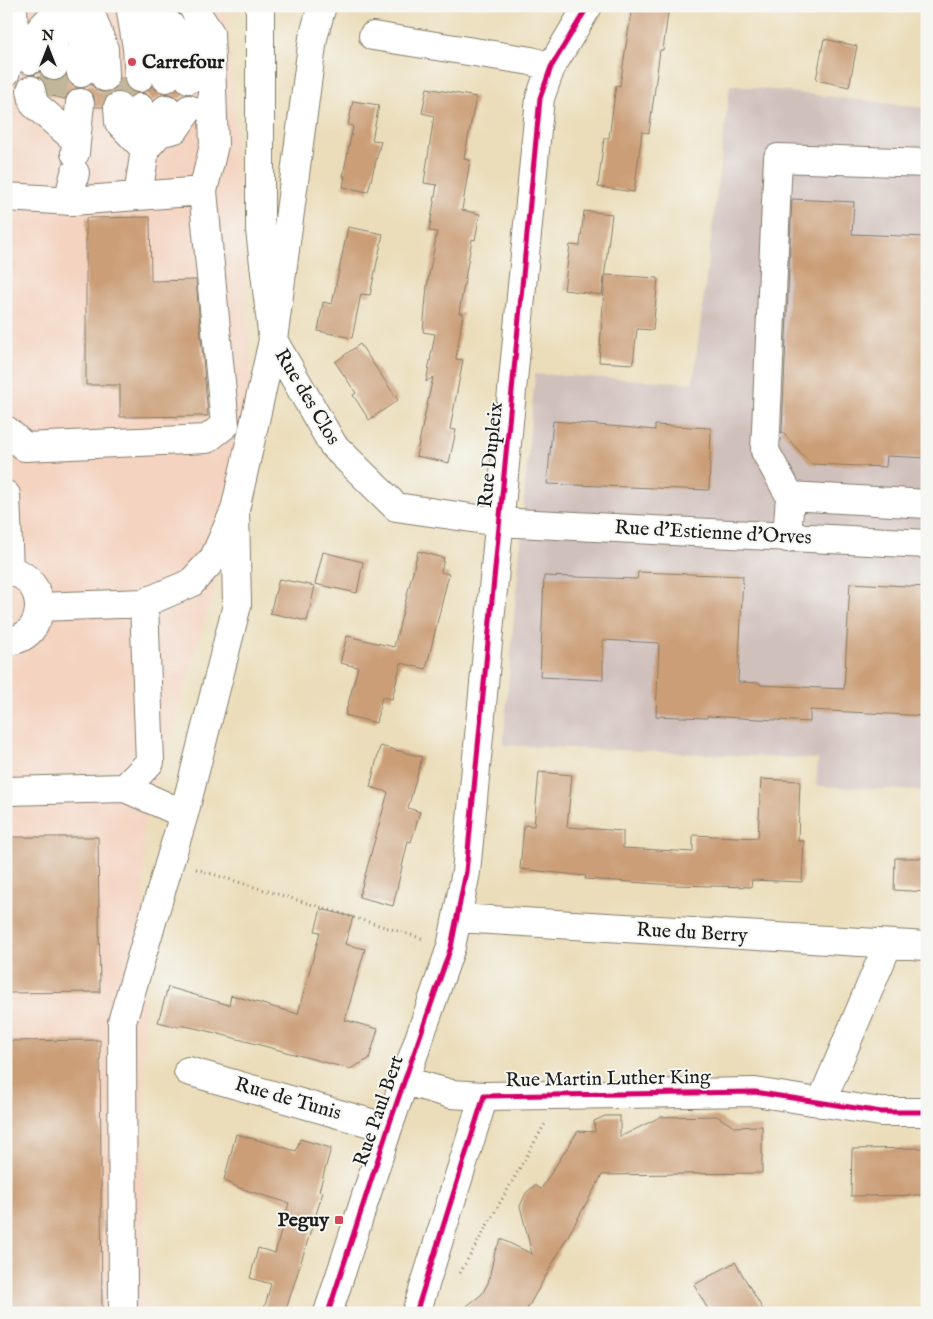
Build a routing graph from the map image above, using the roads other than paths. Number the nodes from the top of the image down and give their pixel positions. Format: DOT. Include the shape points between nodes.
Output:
graph roads {
  1 [pos="13,6"];
  2 [pos="65,6"];
  3 [pos="82,6"];
  4 [pos="88,6"];
  5 [pos="124,6"];
  6 [pos="130,6"];
  7 [pos="192,6"];
  8 [pos="260,6"];
  9 [pos="322,6"];
  10 [pos="588,6"];
  11 [pos="153,12"];
  12 [pos="373,36"];
  13 [pos="42,63"];
  14 [pos="551,66"];
  15 [pos="6,72"];
  16 [pos="133,77"];
  17 [pos="42,93"];
  18 [pos="76,155"];
  19 [pos="927,163"];
  20 [pos="203,191"];
  21 [pos="138,196"];
  22 [pos="6,197"];
  23 [pos="68,201"];
  24 [pos="273,340"];
  25 [pos="6,430"];
  26 [pos="6,495"];
  27 [pos="790,496"];
  28 [pos="927,504"];
  29 [pos="234,510"];
  30 [pos="499,522"];
  31 [pos="787,538"];
  32 [pos="927,544"];
  33 [pos="7,570"];
  34 [pos="144,602"];
  35 [pos="40,607"];
  36 [pos="6,641"];
  37 [pos="125,788"];
  38 [pos="6,791"];
  39 [pos="184,814"];
  40 [pos="457,918"];
  41 [pos="888,944"];
  42 [pos="927,946"];
  43 [pos="188,1071"];
  44 [pos="405,1081"];
  45 [pos="484,1096"];
  46 [pos="821,1102"];
  47 [pos="927,1112"];
  48 [pos="388,1128"];
  49 [pos="123,1313"];
  50 [pos="328,1313"];
  51 [pos="416,1313"];
  1 -- 15 [label="street" via="14,41"];
  2 -- 13 [label="street" via="35,34 30,51"];
  3 -- 16 [label="street"];
  4 -- 16 [label="street" via="104,49"];
  5 -- 16 [label="street" via="116,41"];
  6 -- 16 [label="street" via="137,48"];
  7 -- 20 [label="street" via="210,33 214,145"];
  8 -- 24 [label="street" via="260,230"];
  9 -- 24 [label="street" via="313,38"];
  10 -- 14 [label="street, Rue Dupleix"];
  11 -- 16 [label="street" via="180,34 190,58"];
  12 -- 14 [label="street"];
  14 -- 30 [label="street, Rue Dupleix" via="540,98"];
  17 -- 18 [label="street" via="34,104"];
  18 -- 21 [label="street" via="138,116"];
  18 -- 23 [label="street"];
  19 -- 27 [label="street" via="778,158 765,451"];
  20 -- 21 [label="street"];
  20 -- 25 [label="street" via="226,425 207,439 25,447"];
  21 -- 23 [label="street"];
  22 -- 23 [label="street"];
  24 -- 29 [label="street"];
  24 -- 30 [label="street, Rue des Clos" via="332,445 396,507"];
  26 -- 33 [label="street"];
  27 -- 28 [label="street"];
  27 -- 31 [label="street"];
  29 -- 34 [label="street" via="214,558 191,583"];
  29 -- 39 [label="street" via="237,605"];
  30 -- 31 [label="street, Rue d'Estienne d'Orves"];
  30 -- 40 [label="street, Rue Dupleix" via="466,872"];
  31 -- 32 [label="street, Rue d'Estienne d'Orves"];
  33 -- 35 [label="street" via="23,575 32,584"];
  34 -- 35 [label="street"];
  34 -- 37 [label="street" via="150,762"];
  35 -- 36 [label="street" via="35,623 27,633"];
  37 -- 38 [label="street"];
  37 -- 39 [label="street"];
  39 -- 49 [label="street" via="122,1022"];
  40 -- 41 [label="street, Rue du Berry"];
  40 -- 44 [label="street, Rue Paul Bert" via="451,947"];
  41 -- 42 [label="street, Rue du Berry"];
  41 -- 46 [label="street"];
  43 -- 48 [label="street, Rue de Tunis"];
  44 -- 45 [label="street, Rue Martin Luther King" via="452,1094"];
  44 -- 48 [label="street, Rue Paul Bert"];
  45 -- 46 [label="street, Rue Martin Luther King" via="755,1092"];
  45 -- 51 [label="street, Rue Martin Luther King"];
  46 -- 47 [label="street, Rue Martin Luther King" via="881,1112"];
  48 -- 50 [label="street, Rue Paul Bert"];
}
